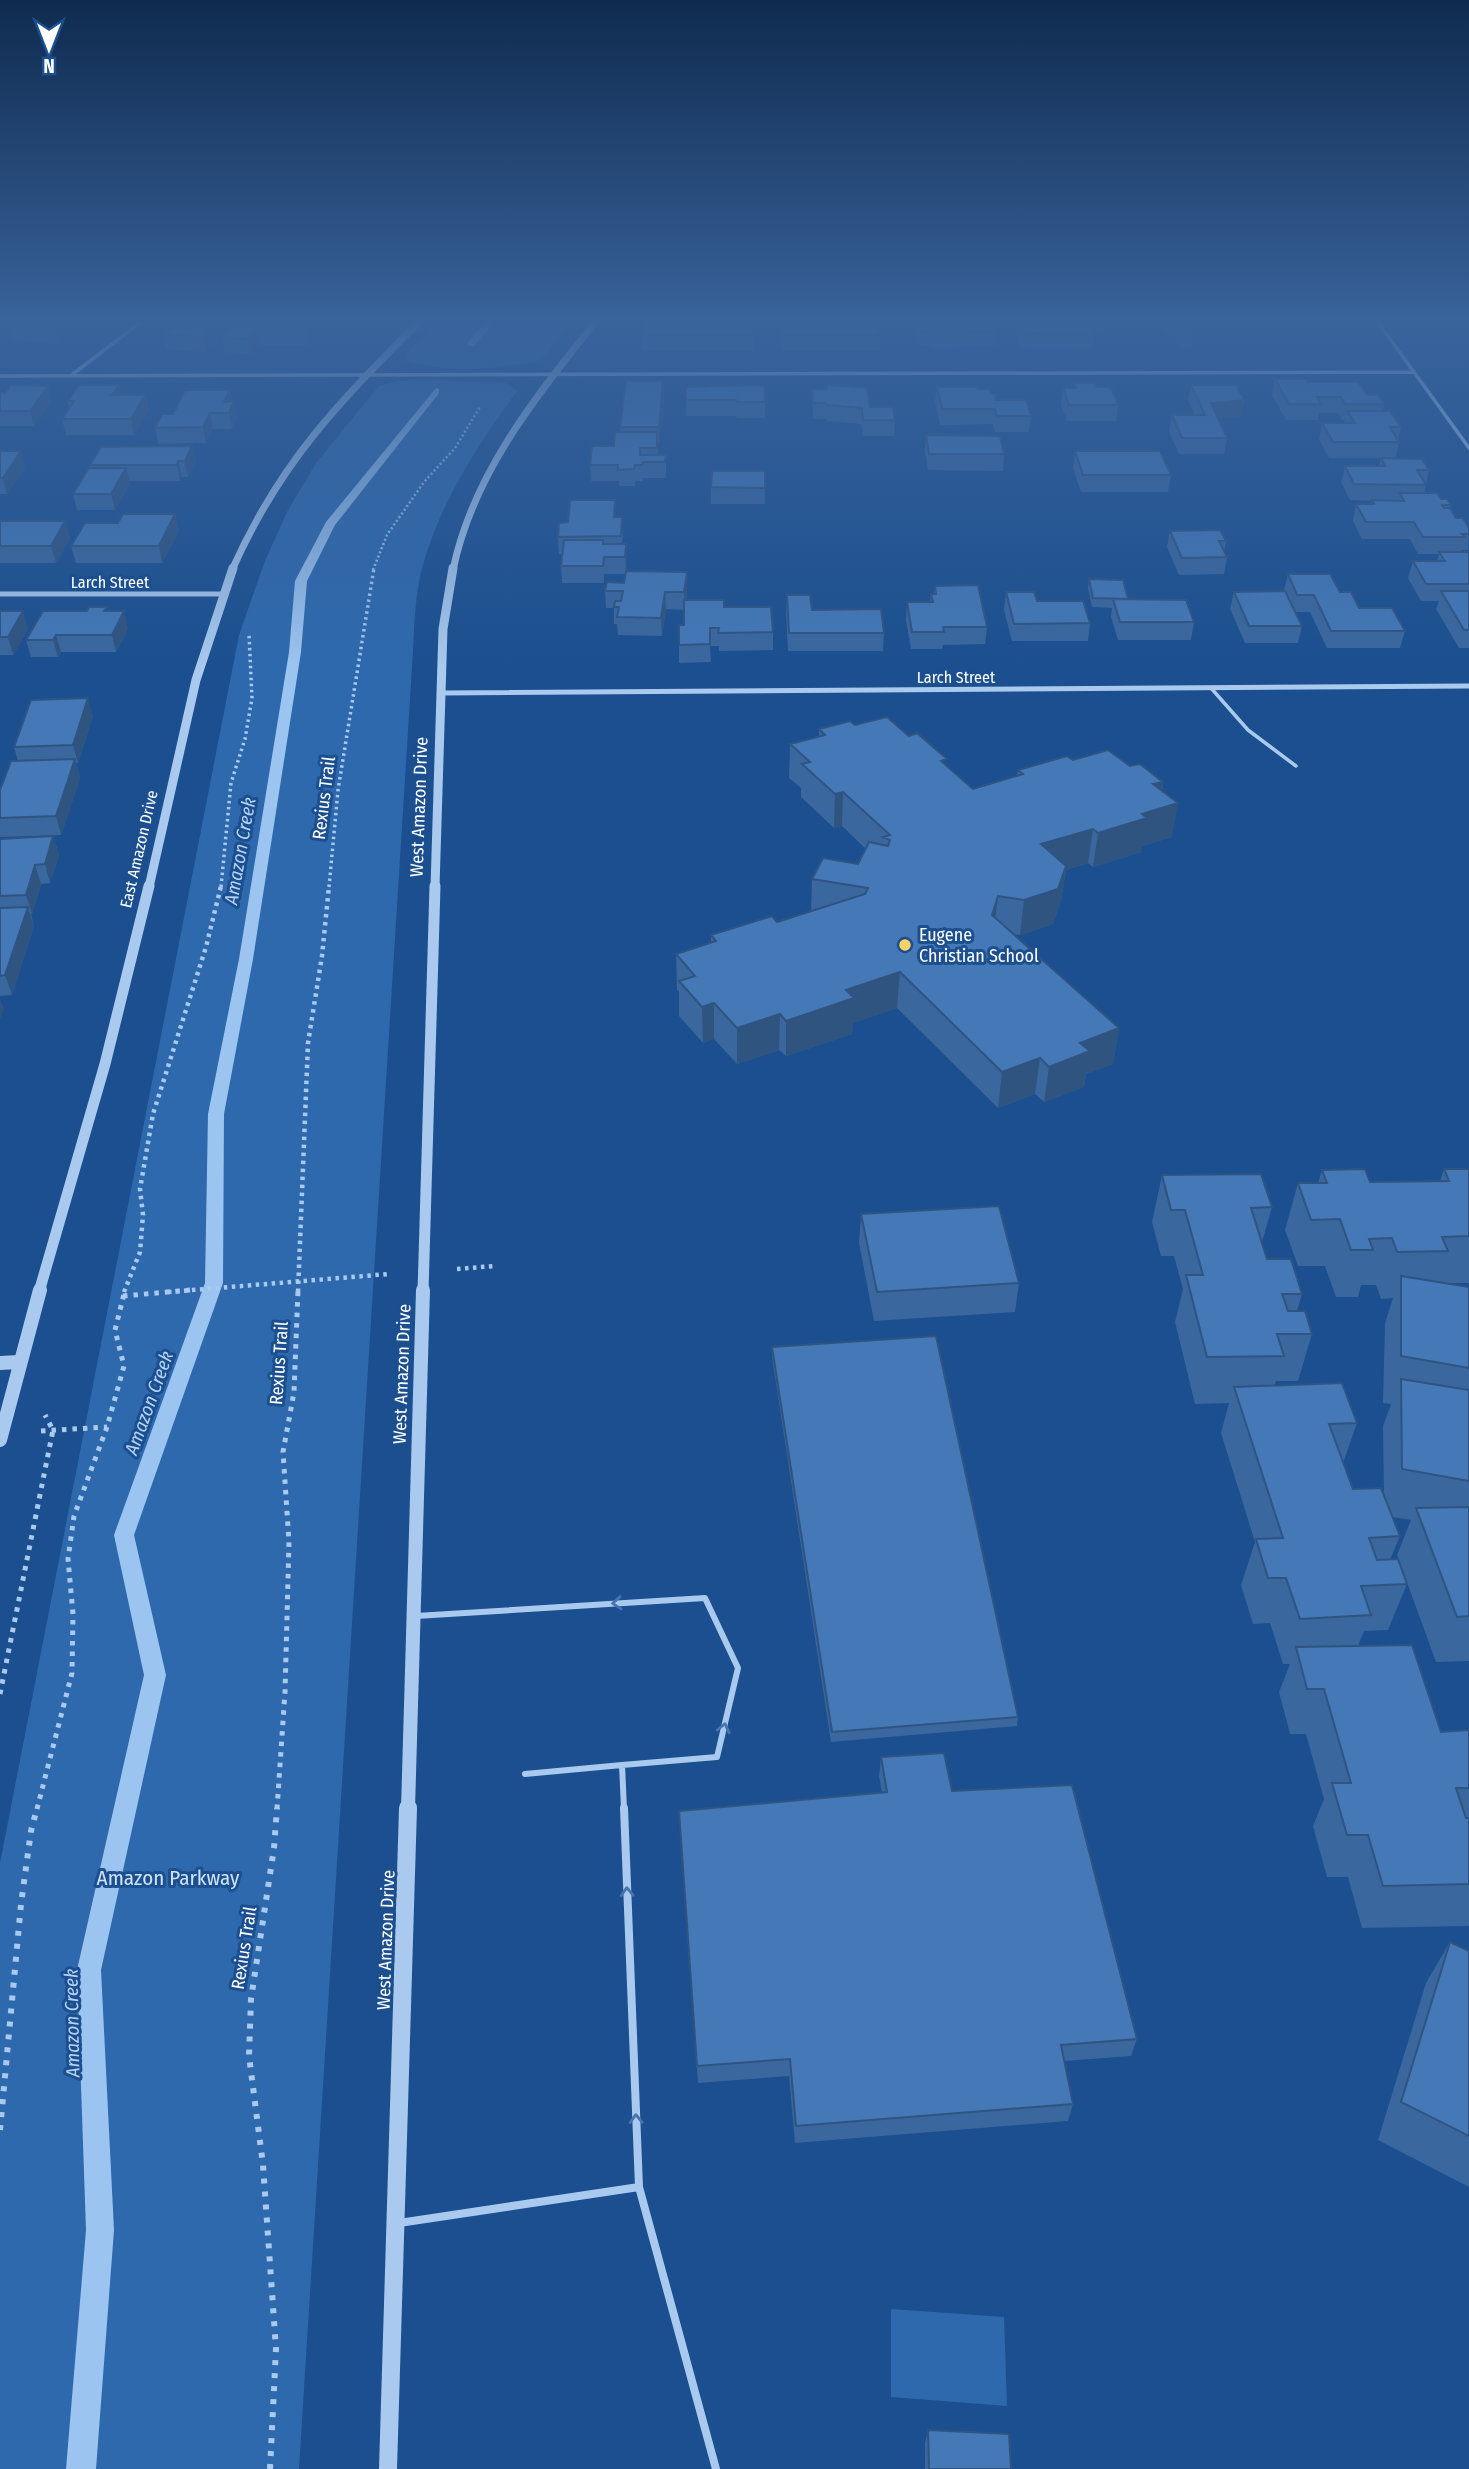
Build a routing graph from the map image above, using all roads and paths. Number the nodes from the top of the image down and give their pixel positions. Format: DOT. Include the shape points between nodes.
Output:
graph roads {
  1 [pos="311,436"];
  2 [pos="463,436"];
  3 [pos="509,436"];
  4 [pos="0,594"];
  5 [pos="221,594"];
  6 [pos="249,633"];
  7 [pos="1469,686"];
  8 [pos="1211,688"];
  9 [pos="442,693"];
  10 [pos="1296,766"];
  11 [pos="495,1266"];
  12 [pos="425,1271"];
  13 [pos="300,1281"];
  14 [pos="123,1296"];
  15 [pos="19,1362"];
  16 [pos="0,1363"];
  17 [pos="107,1427"];
  18 [pos="53,1430"];
  19 [pos="1,1437"];
  20 [pos="415,1616"];
  21 [pos="0,1694"];
  22 [pos="622,1765"];
  23 [pos="525,1773"];
  24 [pos="0,2130"];
  25 [pos="639,2187"];
  26 [pos="396,2224"];
  27 [pos="270,2469"];
  28 [pos="388,2469"];
  29 [pos="716,2469"];
  1 -- 5 [label="street, East Amazon Drive" via="284,471"];
  2 -- 13 [label="path, Rexius Trail" via="387,535 372,574 338,790 322,956 308,1043"];
  3 -- 9 [label="street, West Amazon Drive" via="463,530 443,629"];
  4 -- 5 [label="street, Larch Street"];
  5 -- 15 [label="street, East Amazon Drive" via="196,676 120,1010"];
  6 -- 14 [label="path" via="252,698 231,783 221,886 153,1114 139,1189 143,1215 140,1252"];
  7 -- 8 [label="street, Larch Street"];
  8 -- 9 [label="street, Larch Street"];
  8 -- 10 [label="lane" via="1248,730"];
  9 -- 12 [label="street, West Amazon Drive"];
  11 -- 12 [label="path"];
  12 -- 13 [label="path"];
  12 -- 20 [label="street, West Amazon Drive"];
  13 -- 14 [label="path"];
  13 -- 27 [label="path, Rexius Trail" via="294,1392 283,1452 289,1542 285,1692 274,1848 251,1998 249,2056 263,2165 276,2349"];
  14 -- 17 [label="path" via="115,1330 124,1366"];
  15 -- 16 [label="street"];
  15 -- 18 [label="path"];
  15 -- 19 [label="street, East Amazon Drive"];
  17 -- 18 [label="path"];
  17 -- 24 [label="path" via="74,1516 68,1559 72,1673 31,1831"];
  18 -- 19 [label="path"];
  18 -- 21 [label="path"];
  22 -- 20 [label="lane, one-way" via="717,1757 738,1668 705,1598"];
  20 -- 26 [label="street, West Amazon Drive"];
  22 -- 23 [label="lane"];
  25 -- 22 [label="lane, one-way"];
  25 -- 26 [label="lane"];
  25 -- 29 [label="lane"];
  26 -- 28 [label="street, West Amazon Drive"];
}
